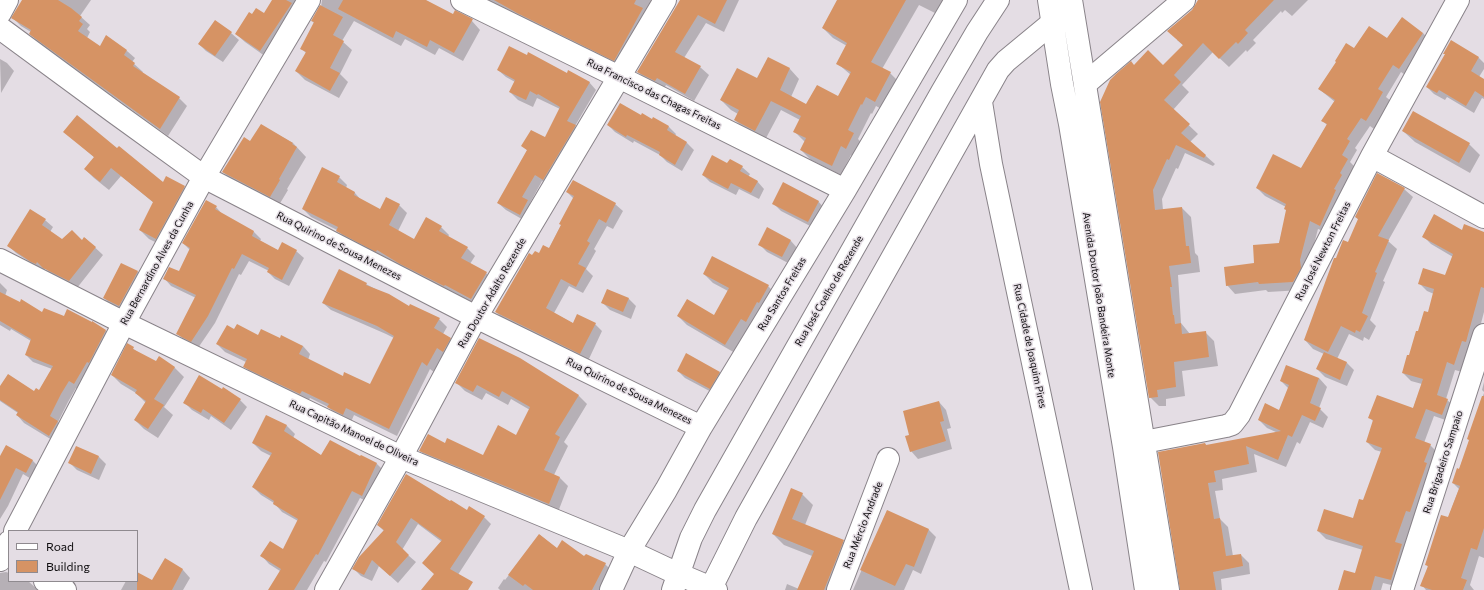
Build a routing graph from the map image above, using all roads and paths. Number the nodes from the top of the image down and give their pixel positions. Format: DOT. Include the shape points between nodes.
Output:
graph roads {
  1 [pos="7,0"];
  2 [pos="309,0"];
  3 [pos="462,0"];
  4 [pos="665,0"];
  5 [pos="956,0"];
  6 [pos="998,0"];
  7 [pos="1049,0"];
  8 [pos="1071,0"];
  9 [pos="1184,0"];
  10 [pos="1458,0"];
  11 [pos="0,13"];
  12 [pos="1052,23"];
  13 [pos="0,28"];
  14 [pos="620,77"];
  15 [pos="1085,84"];
  16 [pos="981,102"];
  17 [pos="1372,156"];
  18 [pos="204,176"];
  19 [pos="845,190"];
  20 [pos="1484,217"];
  21 [pos="0,260"];
  22 [pos="476,317"];
  23 [pos="124,323"];
  24 [pos="1484,335"];
  25 [pos="701,426"];
  26 [pos="1144,442"];
  27 [pos="401,457"];
  28 [pos="888,459"];
  29 [pos="16,530"];
  30 [pos="8,544"];
  31 [pos="629,551"];
  32 [pos="0,560"];
  33 [pos="47,582"];
  34 [pos="676,582"];
  35 [pos="712,589"];
  36 [pos="65,590"];
  37 [pos="326,590"];
  38 [pos="611,590"];
  39 [pos="838,590"];
  40 [pos="1080,590"];
  41 [pos="1146,590"];
  42 [pos="1168,590"];
  43 [pos="1402,590"];
  1 -- 11 [label="street"];
  2 -- 18 [label="street, Rua Bernardino Alves da Cunha"];
  3 -- 14 [label="street, Rua Francisco das Chagas Freitas"];
  4 -- 14 [label="street, Rua Doutor Adalto Rezende"];
  5 -- 19 [label="street, Rua Santos Freitas"];
  6 -- 34 [label="street, Rua José Coelho de Rezende" via="942,92 704,510"];
  7 -- 12 [label="street, Avenida Doutor João Bandeira Monte"];
  8 -- 15 [label="street, Avenida Doutor João Bandeira Monte"];
  9 -- 15 [label="street"];
  10 -- 17 [label="street, Rua José Newton Freitas"];
  12 -- 16 [label="street" via="1006,61 998,70"];
  12 -- 41 [label="street, Avenida Doutor João Bandeira Monte"];
  13 -- 18 [label="street, Rua Quirino de Sousa Menezes"];
  14 -- 19 [label="street, Rua Francisco das Chagas Freitas"];
  14 -- 22 [label="street, Rua Doutor Adalto Rezende"];
  15 -- 26 [label="street, Avenida Doutor João Bandeira Monte"];
  16 -- 35 [label="street" via="746,518"];
  16 -- 40 [label="street, Rua Cidade de Joaquim Pires" via="991,164"];
  17 -- 20 [label="street"];
  17 -- 26 [label="street, Rua José Newton Freitas" via="1239,415 1232,424"];
  18 -- 22 [label="street, Rua Quirino de Sousa Menezes"];
  18 -- 23 [label="street, Rua Bernardino Alves da Cunha"];
  19 -- 25 [label="street, Rua Santos Freitas"];
  21 -- 23 [label="street, Rua Capitão Manoel de Oliveira"];
  22 -- 25 [label="street, Rua Quirino de Sousa Menezes"];
  22 -- 27 [label="street, Rua Doutor Adalto Rezende"];
  23 -- 27 [label="street, Rua Capitão Manoel de Oliveira"];
  23 -- 29 [label="street, Rua Bernardino Alves da Cunha"];
  24 -- 43 [label="street, Rua Brigadeiro Sampaio"];
  25 -- 31 [label="street, Rua Santos Freitas"];
  26 -- 42 [label="street, Avenida Doutor João Bandeira Monte"];
  27 -- 31 [label="street, Rua Capitão Manoel de Oliveira"];
  27 -- 37 [label="street, Rua Doutor Adalto Rezende"];
  28 -- 39 [label="street, Rua Mércio Andrade"];
  30 -- 32 [label="street"];
  31 -- 34 [label="street, Rua Capitão Manoel de Oliveira"];
  31 -- 38 [label="street, Rua Santos Freitas"];
  33 -- 36 [label="street"];
  34 -- 35 [label="street, Rua Capitão Manoel de Oliveira"];
}
